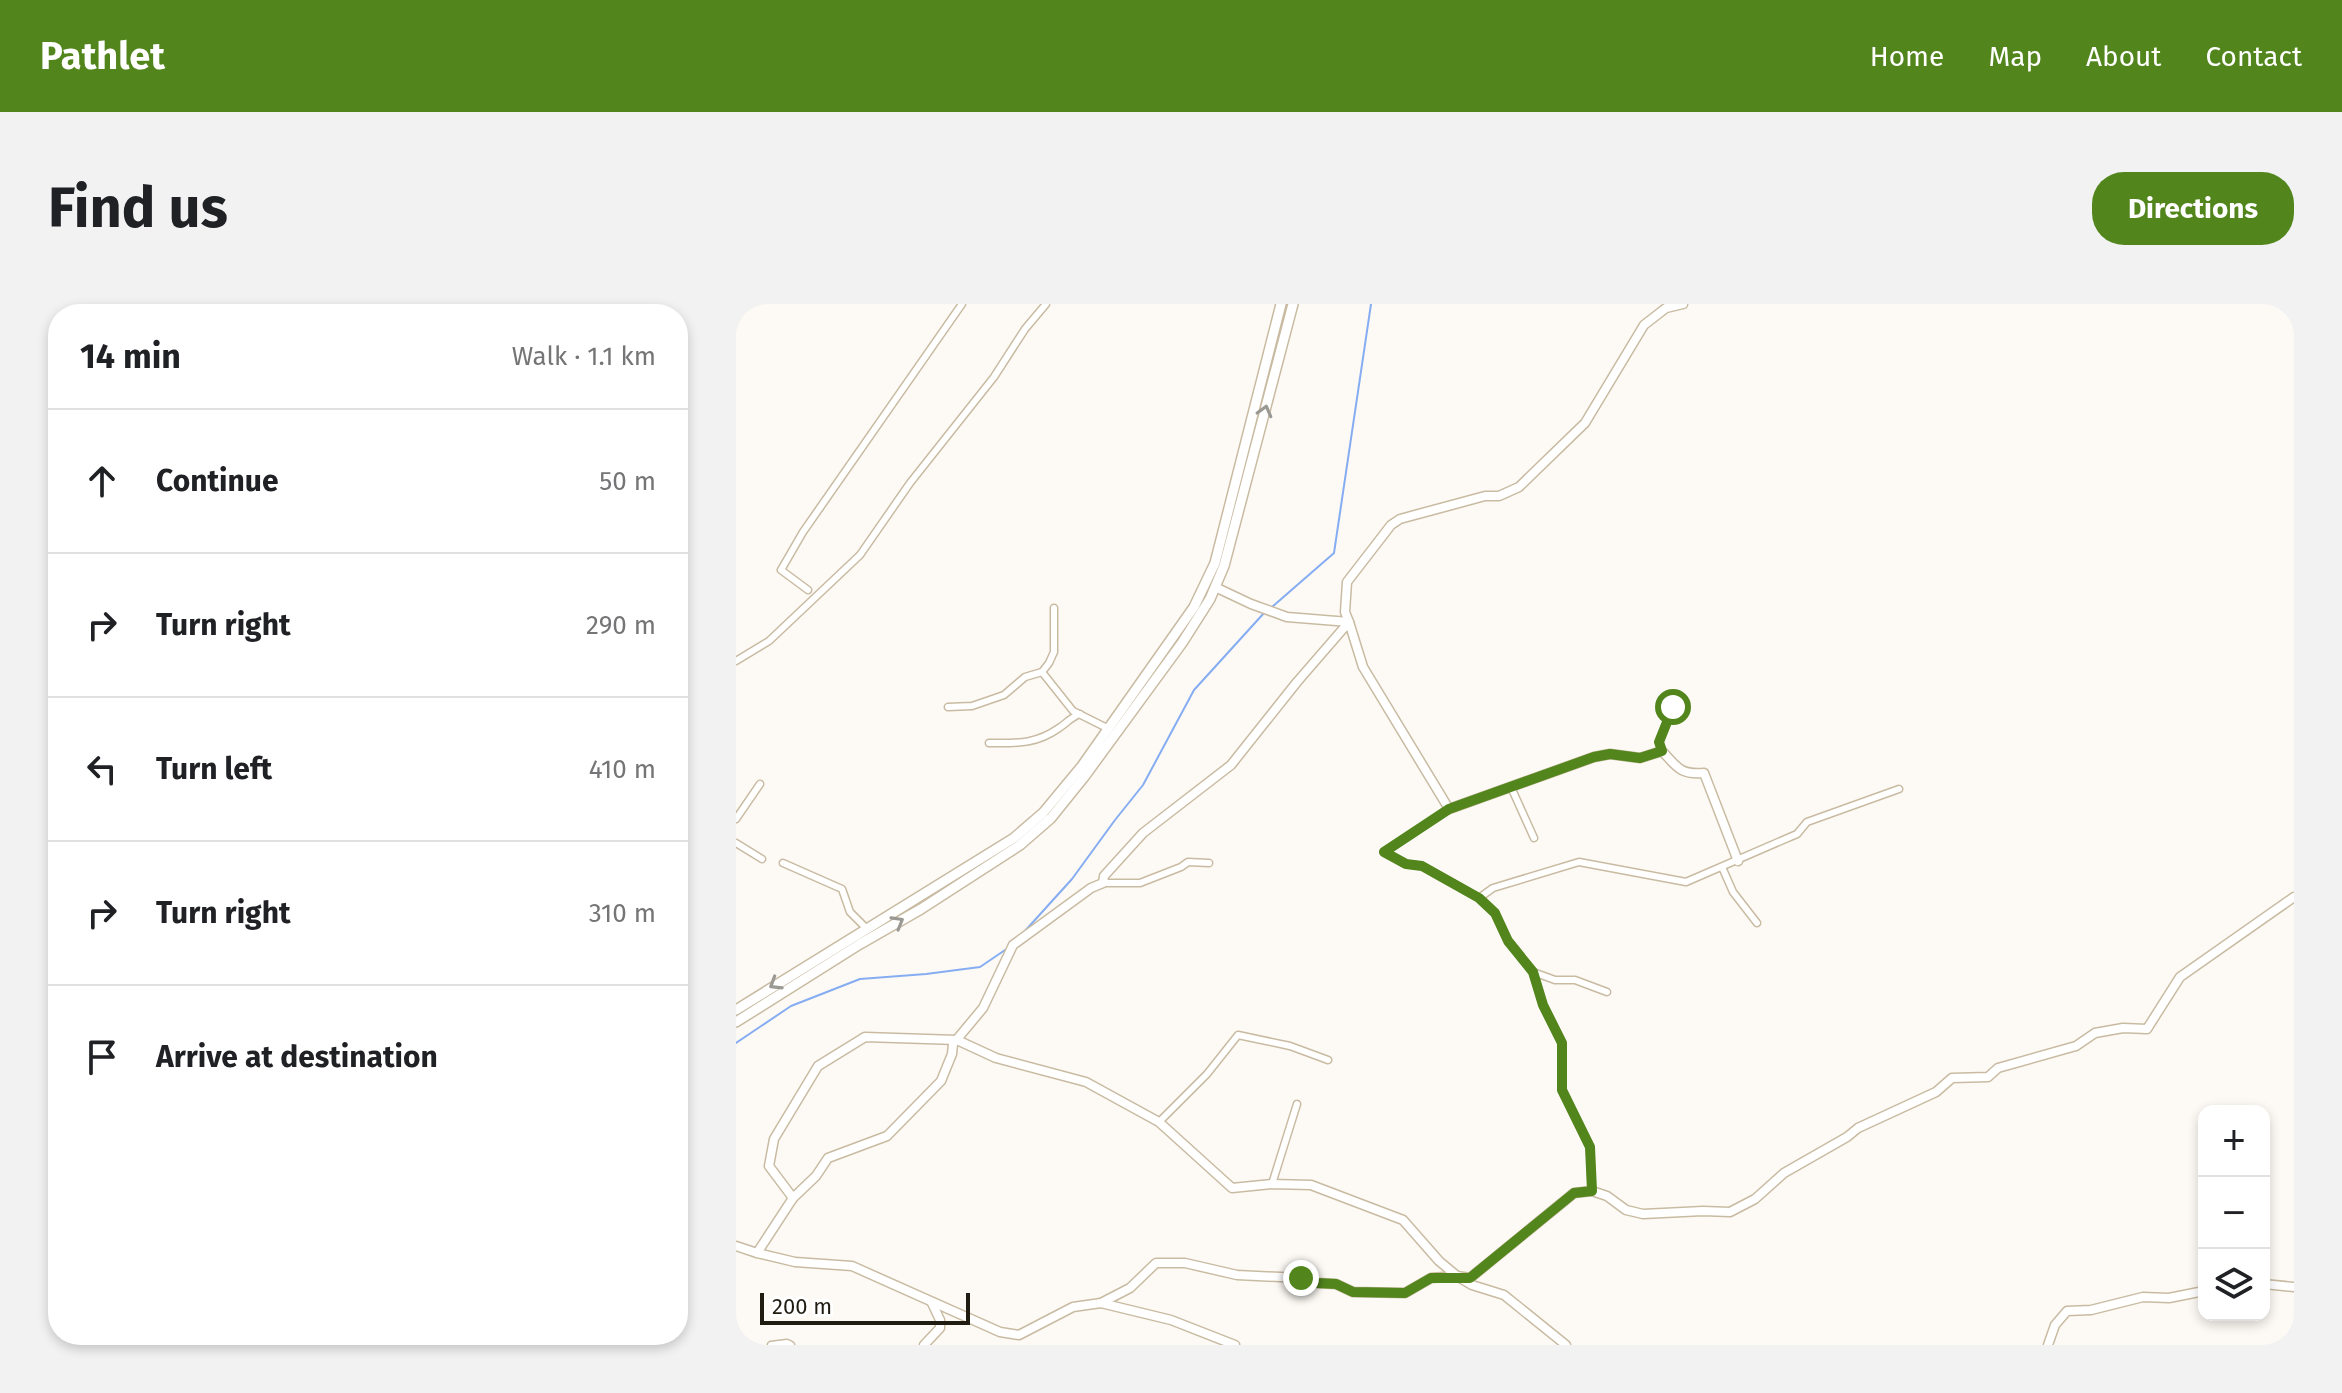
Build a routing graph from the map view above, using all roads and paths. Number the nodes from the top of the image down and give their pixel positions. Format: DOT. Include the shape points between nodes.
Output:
graph roads {
  1 [pos="962,304"];
  2 [pos="1046,304"];
  3 [pos="1281,304"];
  4 [pos="1293,304"];
  5 [pos="1683,304"];
  6 [pos="1215,587"];
  7 [pos="808,590"];
  8 [pos="1054,608"];
  9 [pos="1349,622"];
  10 [pos="736,661"];
  11 [pos="1042,672"];
  12 [pos="1686,703"];
  13 [pos="948,707"];
  14 [pos="1080,714"];
  15 [pos="1109,729"];
  16 [pos="989,743"];
  17 [pos="1662,751"];
  18 [pos="760,784"];
  19 [pos="1511,787"];
  20 [pos="1899,789"];
  21 [pos="1449,809"];
  22 [pos="736,819"];
  23 [pos="1534,838"];
  24 [pos="736,843"];
  25 [pos="762,859"];
  26 [pos="1738,861"];
  27 [pos="783,863"];
  28 [pos="1209,863"];
  29 [pos="1722,867"];
  30 [pos="1103,883"];
  31 [pos="2294,897"];
  32 [pos="1479,898"];
  33 [pos="1757,923"];
  34 [pos="866,928"];
  35 [pos="1533,972"];
  36 [pos="1607,992"];
  37 [pos="736,1010"];
  38 [pos="736,1022"];
  39 [pos="957,1040"];
  40 [pos="1328,1060"];
  41 [pos="1297,1104"];
  42 [pos="1159,1122"];
  43 [pos="1272,1184"];
  44 [pos="1592,1191"];
  45 [pos="793,1198"];
  46 [pos="736,1246"];
  47 [pos="757,1253"];
  48 [pos="1457,1276"];
  49 [pos="2270,1285"];
  50 [pos="2294,1287"];
  51 [pos="2198,1292"];
  52 [pos="932,1302"];
  53 [pos="1101,1303"];
  54 [pos="771,1345"];
  55 [pos="791,1345"];
  56 [pos="924,1345"];
  57 [pos="1235,1345"];
  58 [pos="1566,1345"];
  59 [pos="2048,1345"];
  1 -- 7 [label="street" via="781,570"];
  2 -- 10 [label="street" via="860,555 769,641"];
  3 -- 15 [label="main road" via="1215,563 1194,607"];
  6 -- 4 [label="main road, one-way"];
  5 -- 9 [label="street" via="1666,308 1644,325 1585,423 1519,487 1391,525 1347,582"];
  6 -- 9 [label="street" via="1287,617"];
  38 -- 6 [label="main road, one-way" via="934,901 1020,845 1051,818 1182,643"];
  8 -- 11 [label="street" via="1054,652"];
  9 -- 21 [label="street" via="1363,667"];
  9 -- 30 [label="street" via="1231,765 1143,833"];
  11 -- 13 [label="street" via="1025,677 1004,695 972,706"];
  11 -- 14 [label="street"];
  12 -- 17 [label="street" via="1673,707 1659,742"];
  14 -- 15 [label="street"];
  14 -- 16 [label="street" via="1020,744"];
  15 -- 34 [label="main road" via="1043,813 1014,838"];
  17 -- 19 [label="street" via="1640,758 1594,757"];
  17 -- 26 [label="street" via="1682,771 1704,773"];
  18 -- 22 [label="street"];
  19 -- 21 [label="street"];
  19 -- 23 [label="street"];
  20 -- 26 [label="street" via="1807,822 1797,834"];
  21 -- 32 [label="street" via="1384,852"];
  24 -- 25 [label="street"];
  26 -- 29 [label="street"];
  27 -- 34 [label="street" via="842,889 850,912"];
  28 -- 30 [label="street" via="1188,862 1140,883"];
  29 -- 32 [label="street" via="1686,882 1579,862 1493,888"];
  29 -- 33 [label="street"];
  30 -- 39 [label="street" via="1013,945 983,1008"];
  31 -- 44 [label="street" via="2180,977 2147,1029 2095,1033 2076,1046 1998,1068 1988,1077 1952,1078 1936,1092 1858,1128 1730,1212 1643,1214"];
  32 -- 35 [label="street" via="1495,913 1508,941"];
  34 -- 37 [label="main road, one-way"];
  35 -- 36 [label="street"];
  35 -- 44 [label="street" via="1562,1043 1562,1090 1590,1147"];
  39 -- 42 [label="street" via="996,1058 1086,1082"];
  39 -- 45 [label="street" via="941,1081 887,1136 828,1158"];
  39 -- 45 [label="street" via="865,1037 818,1066 774,1139 769,1166"];
  40 -- 42 [label="street" via="1238,1035"];
  41 -- 43 [label="street"];
  42 -- 43 [label="street" via="1232,1188"];
  43 -- 48 [label="street" via="1311,1185 1403,1220"];
  44 -- 48 [label="street" via="1574,1193 1470,1278"];
  45 -- 47 [label="street"];
  46 -- 47 [label="street"];
  47 -- 52 [label="street" via="852,1266"];
  48 -- 53 [label="street" via="1431,1278 1405,1293 1353,1292 1301,1278 1156,1263 1130,1288"];
  48 -- 58 [label="street" via="1504,1295"];
  49 -- 50 [label="street"];
  51 -- 59 [label="street" via="2067,1311"];
  52 -- 53 [label="street" via="1019,1335 1073,1307"];
  52 -- 56 [label="street" via="940,1328"];
  53 -- 57 [label="street" via="1171,1320"];
  54 -- 55 [label="street"];
}
